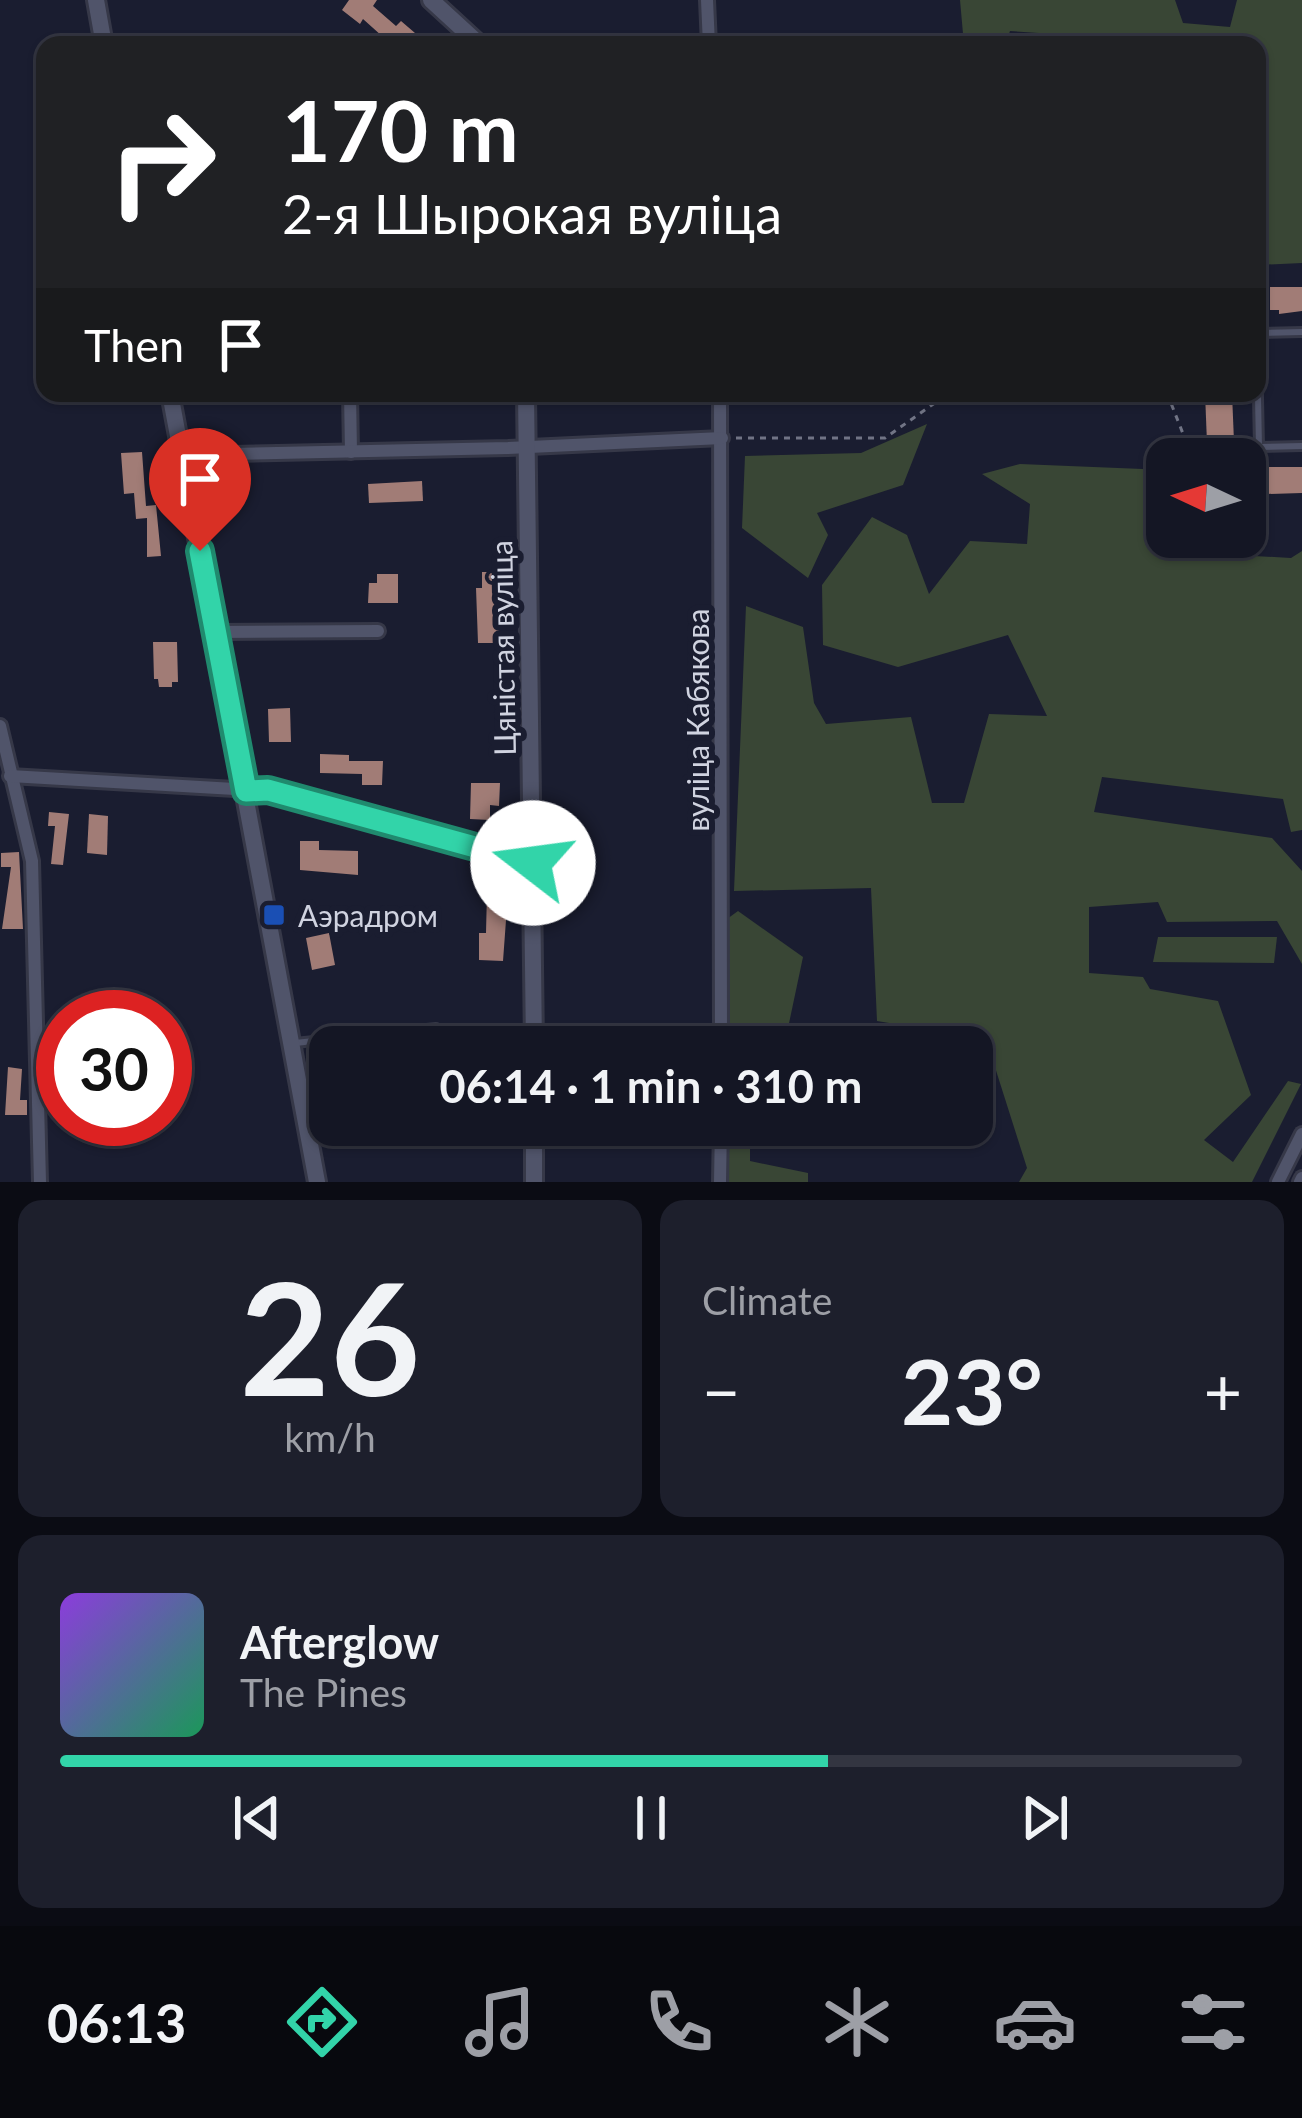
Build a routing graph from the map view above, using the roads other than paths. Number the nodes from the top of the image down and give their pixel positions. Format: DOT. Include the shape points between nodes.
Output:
graph roads {
  1 [pos="96,0"];
  2 [pos="431,0"];
  3 [pos="707,0"];
  4 [pos="102,36"];
  5 [pos="469,36"];
  6 [pos="709,36"];
  7 [pos="1302,332"];
  8 [pos="1266,333"];
  9 [pos="172,402"];
  10 [pos="350,402"];
  11 [pos="526,402"];
  12 [pos="720,402"];
  13 [pos="1258,402"];
  14 [pos="722,438"];
  15 [pos="1302,446"];
  16 [pos="526,448"];
  17 [pos="351,452"];
  18 [pos="182,455"];
  19 [pos="215,632"];
  20 [pos="379,632"];
  21 [pos="0,726"];
  22 [pos="10,776"];
  23 [pos="246,791"];
  24 [pos="533,863"];
  25 [pos="534,1026"];
  26 [pos="721,1026"];
  27 [pos="309,1042"];
  28 [pos="292,1044"];
  29 [pos="1302,1134"];
  30 [pos="534,1146"];
  31 [pos="721,1146"];
  32 [pos="40,1182"];
  33 [pos="317,1182"];
  34 [pos="534,1182"];
  35 [pos="720,1182"];
  36 [pos="1278,1182"];
  1 -- 4 [label="street"];
  2 -- 5 [label="street"];
  3 -- 6 [label="street"];
  7 -- 8 [label="lane"];
  9 -- 18 [label="street"];
  10 -- 17 [label="street"];
  11 -- 16 [label="street, Цяністая вуліца"];
  12 -- 14 [label="street, вуліца Кабякова"];
  13 -- 15 [label="lane" via="1259,447"];
  14 -- 16 [label="street"];
  14 -- 26 [label="street, вуліца Кабякова"];
  16 -- 17 [label="street"];
  16 -- 24 [label="street, Цяністая вуліца"];
  17 -- 18 [label="street"];
  18 -- 19 [label="street"];
  19 -- 20 [label="street"];
  19 -- 23 [label="street"];
  21 -- 22 [label="street"];
  22 -- 23 [label="street"];
  22 -- 32 [label="street" via="32,861"];
  23 -- 24 [label="street" via="268,790"];
  23 -- 28 [label="street"];
  24 -- 25 [label="street, Цяністая вуліца"];
  27 -- 28 [label="lane"];
  28 -- 33 [label="street"];
  29 -- 36 [label="street"];
  30 -- 34 [label="street"];
  31 -- 35 [label="street"];
}
